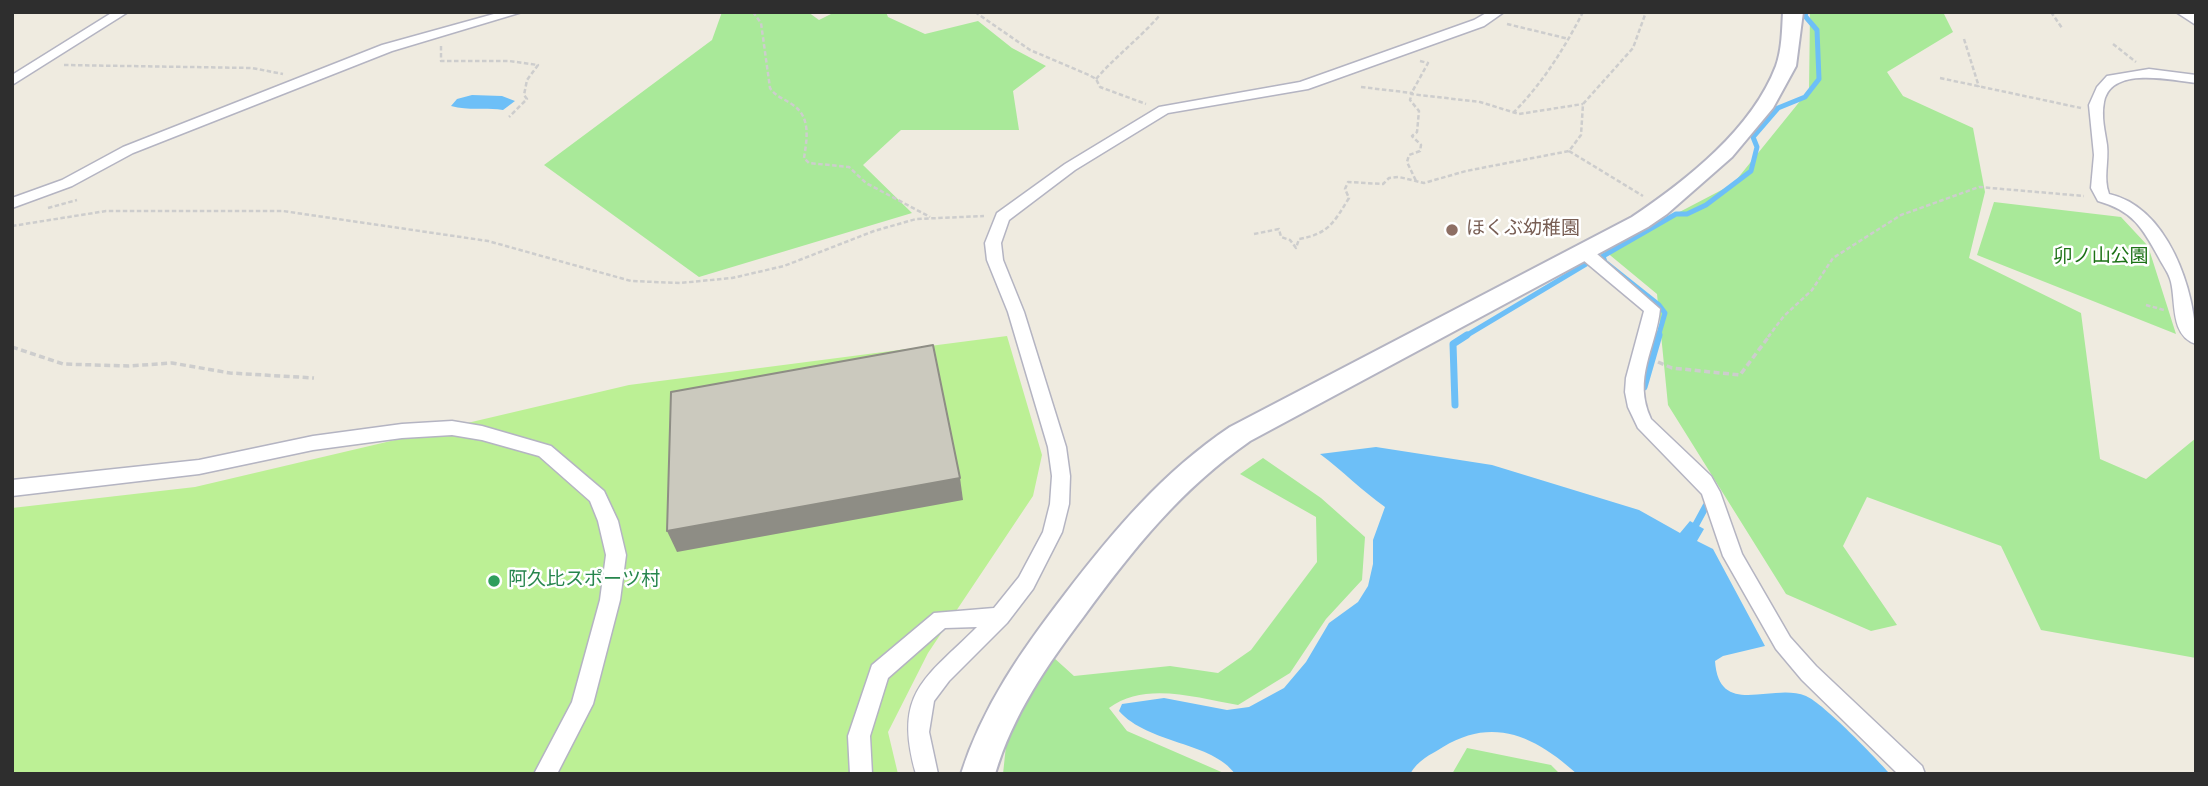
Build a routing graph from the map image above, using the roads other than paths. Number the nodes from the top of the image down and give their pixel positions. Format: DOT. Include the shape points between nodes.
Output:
graph roads {
  1 [pos="122,12"];
  2 [pos="516,12"];
  3 [pos="1468,12"];
  4 [pos="1793,12"];
  5 [pos="1492,17"];
  6 [pos="2196,79"];
  7 [pos="12,81"];
  8 [pos="12,203"];
  9 [pos="1583,251"];
  10 [pos="2196,338"];
  11 [pos="12,488"];
  12 [pos="1000,617"];
  13 [pos="545,774"];
  14 [pos="861,774"];
  15 [pos="927,774"];
  16 [pos="978,774"];
  17 [pos="1914,774"];
  1 -- 7 [label="street"];
  2 -- 8 [label="street" via="387,48 128,150 67,183"];
  3 -- 5 [label="street"];
  4 -- 9 [label="street" via="1786,65 1766,102 1714,162 1663,208"];
  5 -- 12 [label="street" via="1303,86 1164,110 1070,167 1004,215 993,243 995,260 1016,312 1057,447 1063,489 1061,508 1042,558"];
  6 -- 10 [label="street" via="2149,73 2112,79 2094,110 2101,155 2097,185 2103,198 2133,208 2157,237 2179,281 2185,325"];
  9 -- 16 [label="street" via="1240,434 1185,474 1130,530 1034,659 1005,703"];
  9 -- 17 [label="street" via="1652,309 1633,380 1638,412 1711,492 1733,556 1783,643"];
  11 -- 13 [label="street" via="199,467 313,443 402,431 452,428 545,452 597,496 616,555 610,600 582,704"];
  12 -- 14 [label="street" via="941,619 879,672 859,736"];
  12 -- 15 [label="street" via="933,683 922,703 916,730"];
}
